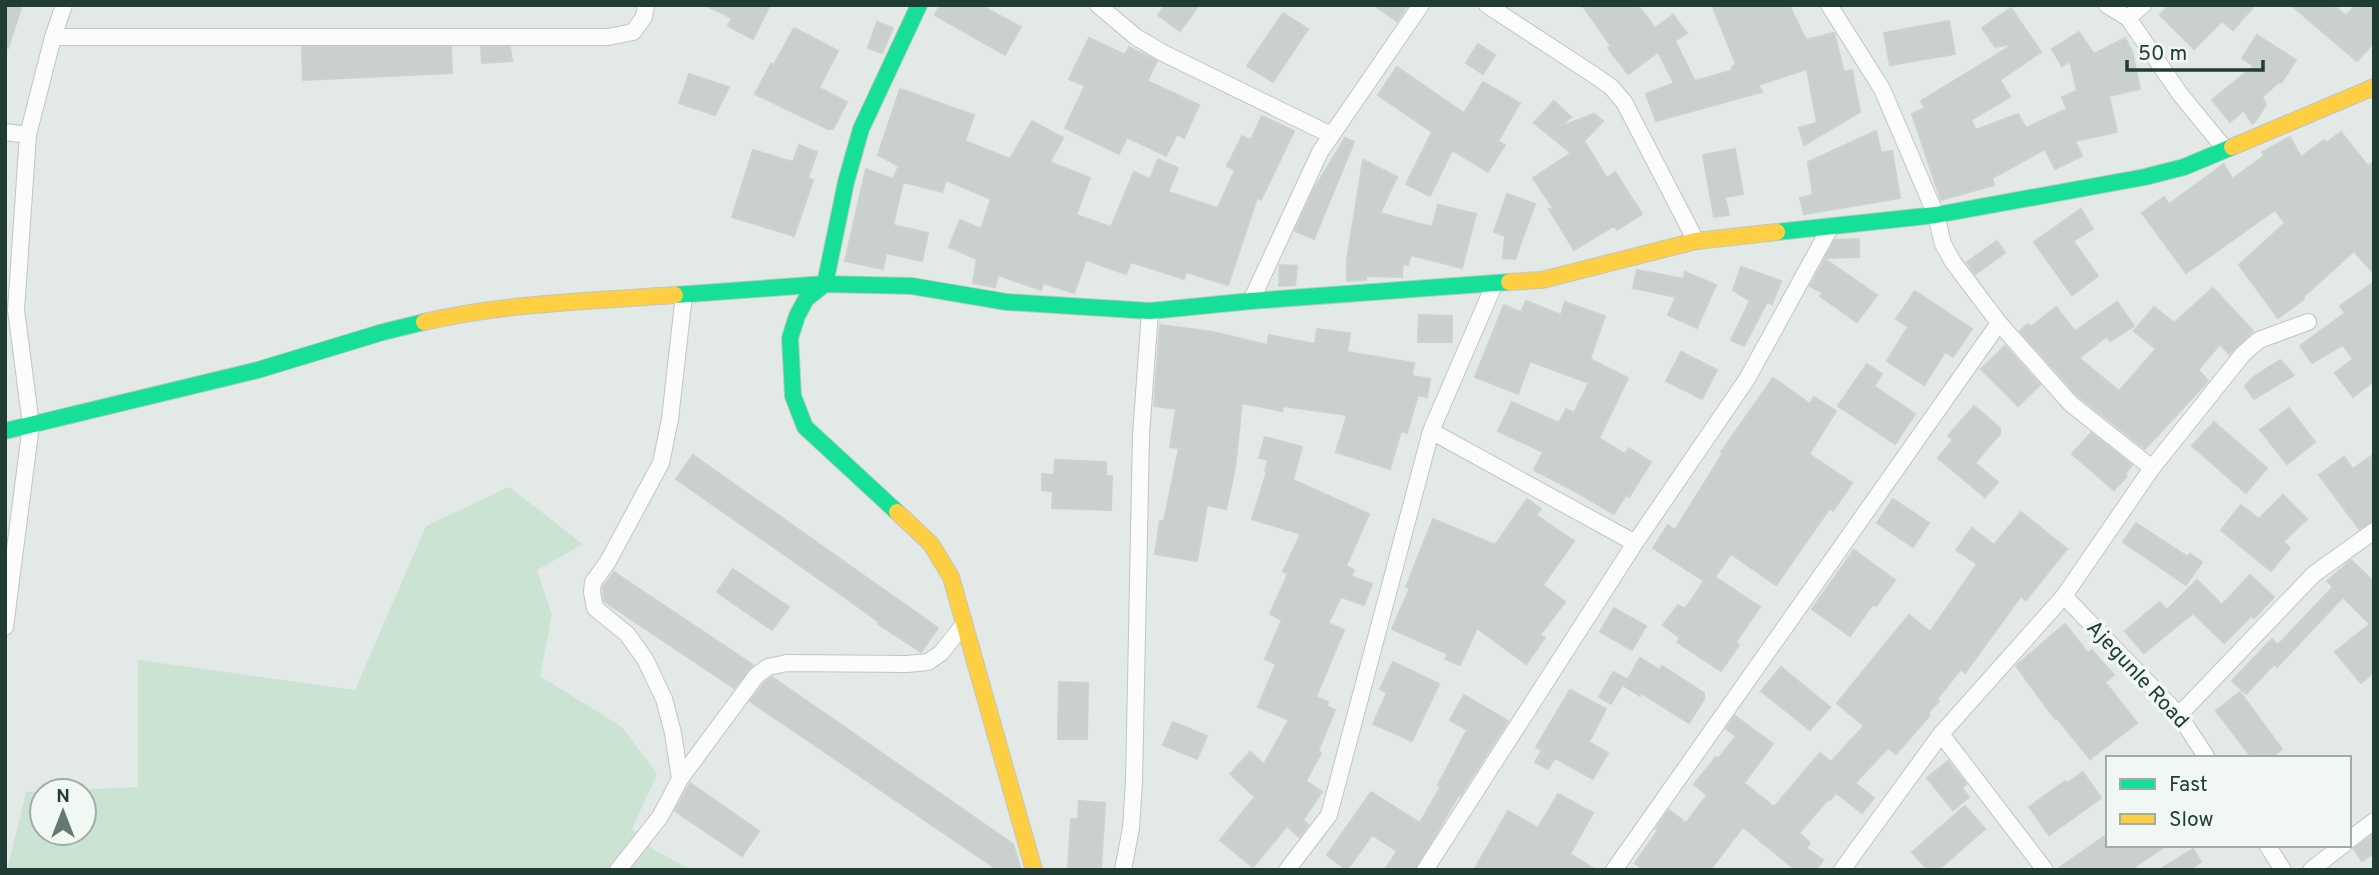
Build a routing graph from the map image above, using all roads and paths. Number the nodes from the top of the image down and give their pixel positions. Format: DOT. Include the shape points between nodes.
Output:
graph roads {
  1 [pos="64,5"];
  2 [pos="646,5"];
  3 [pos="919,5"];
  4 [pos="1098,5"];
  5 [pos="1421,5"];
  6 [pos="1487,5"];
  7 [pos="1829,5"];
  8 [pos="2107,5"];
  9 [pos="2143,5"];
  10 [pos="2128,18"];
  11 [pos="53,37"];
  12 [pos="2374,87"];
  13 [pos="5,132"];
  14 [pos="27,135"];
  15 [pos="1331,135"];
  16 [pos="2225,149"];
  17 [pos="1937,215"];
  18 [pos="1831,226"];
  19 [pos="1696,241"];
  20 [pos="825,284"];
  21 [pos="1494,285"];
  22 [pos="684,295"];
  23 [pos="1251,301"];
  24 [pos="1150,311"];
  25 [pos="2308,322"];
  26 [pos="1999,323"];
  27 [pos="31,425"];
  28 [pos="5,431"];
  29 [pos="1431,431"];
  30 [pos="2152,468"];
  31 [pos="2374,531"];
  32 [pos="1635,543"];
  33 [pos="2064,596"];
  34 [pos="964,624"];
  35 [pos="5,626"];
  36 [pos="2179,716"];
  37 [pos="1941,734"];
  38 [pos="2206,756"];
  39 [pos="680,779"];
  40 [pos="2374,821"];
  41 [pos="2351,838"];
  42 [pos="2268,847"];
  43 [pos="2340,847"];
  44 [pos="618,870"];
  45 [pos="1034,870"];
  46 [pos="1124,870"];
  47 [pos="1287,870"];
  48 [pos="1425,870"];
  49 [pos="1614,870"];
  50 [pos="1842,870"];
  51 [pos="2045,870"];
  52 [pos="2283,870"];
  53 [pos="2311,870"];
  1 -- 11 [label="street"];
  2 -- 11 [label="street" via="633,32 608,37"];
  3 -- 20 [label="street" via="861,129"];
  4 -- 15 [label="street" via="1163,53"];
  5 -- 15 [label="street"];
  6 -- 19 [label="street" via="1617,94"];
  7 -- 17 [label="street" via="1882,89"];
  8 -- 10 [label="street"];
  9 -- 10 [label="street"];
  10 -- 16 [label="street"];
  11 -- 14 [label="street"];
  12 -- 16 [label="street"];
  13 -- 14 [label="street"];
  14 -- 27 [label="street" via="16,310"];
  15 -- 23 [label="street" via="1309,171"];
  16 -- 17 [label="street" via="2145,177"];
  17 -- 18 [label="street"];
  17 -- 26 [label="street" via="1943,244 1953,262"];
  18 -- 19 [label="street"];
  18 -- 32 [label="street" via="1747,379"];
  19 -- 21 [label="street" via="1542,280"];
  20 -- 22 [label="street"];
  20 -- 24 [label="street" via="912,286 1007,302"];
  20 -- 34 [label="street" via="806,299 790,338 793,396 805,427 931,544 951,577"];
  21 -- 23 [label="street"];
  21 -- 29 [label="street"];
  22 -- 27 [label="street" via="455,315 258,370"];
  22 -- 39 [label="street" via="661,463 593,582 592,592 595,608 627,634 650,669 664,699"];
  23 -- 24 [label="street"];
  24 -- 46 [label="street" via="1141,435 1133,793"];
  25 -- 30 [label="street" via="2259,340 2243,354"];
  26 -- 30 [label="street" via="2071,404"];
  26 -- 49 [label="street"];
  27 -- 28 [label="street"];
  27 -- 35 [label="street"];
  29 -- 32 [label="street"];
  29 -- 47 [label="street" via="1329,815"];
  30 -- 33 [label="street"];
  31 -- 36 [label="street" via="2314,574"];
  32 -- 48 [label="street"];
  33 -- 36 [label="street, Ajegunle Road"];
  33 -- 37 [label="street"];
  34 -- 39 [label="street" via="928,662 768,667 756,676"];
  34 -- 45 [label="street"];
  36 -- 38 [label="street, Ajegunle Road"];
  37 -- 50 [label="street"];
  37 -- 51 [label="street"];
  39 -- 44 [label="street" via="660,817"];
  40 -- 41 [label="street"];
  42 -- 52 [label="street"];
  43 -- 53 [label="street"];
}
